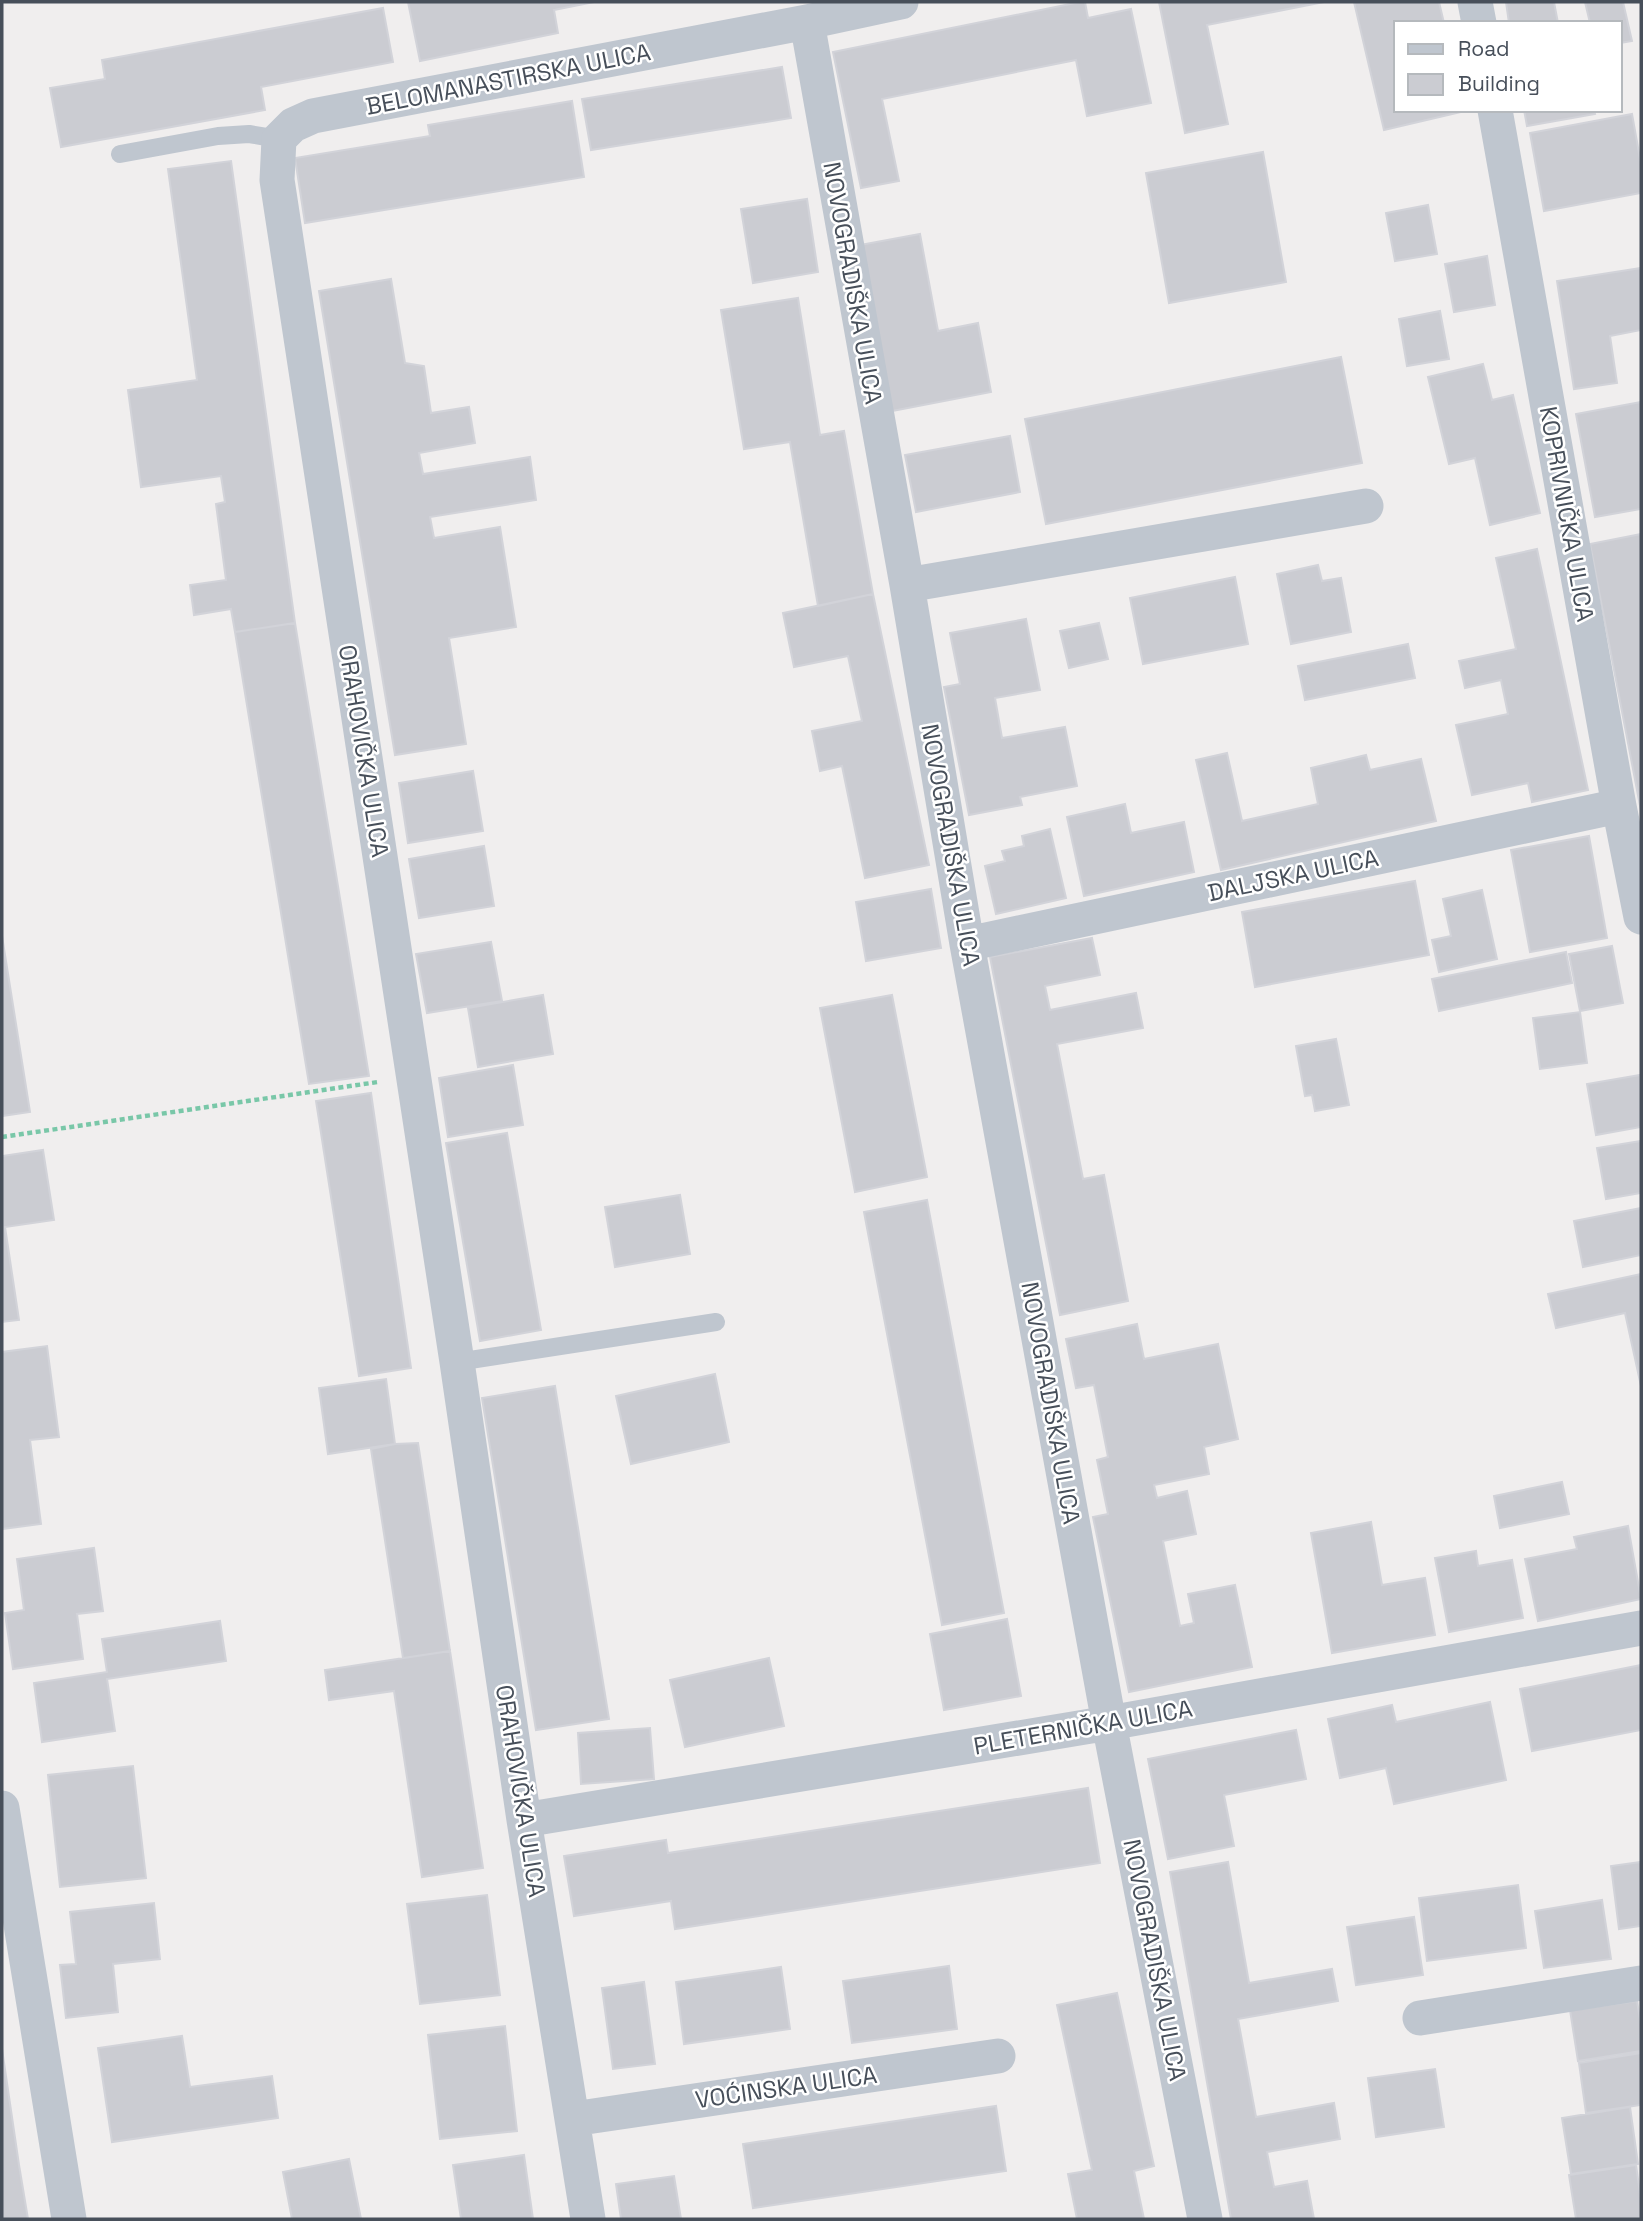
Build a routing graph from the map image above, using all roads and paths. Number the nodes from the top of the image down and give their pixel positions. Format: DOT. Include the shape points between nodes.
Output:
graph roads {
  1 [pos="901,2"];
  2 [pos="1475,2"];
  3 [pos="1479,21"];
  4 [pos="807,22"];
  5 [pos="1495,112"];
  6 [pos="279,139"];
  7 [pos="120,154"];
  8 [pos="1366,506"];
  9 [pos="907,585"];
  10 [pos="1619,806"];
  11 [pos="1641,917"];
  12 [pos="967,944"];
  13 [pos="413,1077"];
  14 [pos="2,1137"];
  15 [pos="716,1322"];
  16 [pos="457,1362"];
  17 [pos="1641,1628"];
  18 [pos="1109,1723"];
  19 [pos="2,1808"];
  20 [pos="524,1820"];
  21 [pos="1641,1983"];
  22 [pos="1420,2018"];
  23 [pos="998,2056"];
  24 [pos="573,2119"];
  25 [pos="69,2219"];
  26 [pos="588,2219"];
  27 [pos="1205,2219"];
  1 -- 4 [label="street, BELOMANASTIRSKA ULICA"];
  2 -- 3 [label="street"];
  4 -- 6 [label="street, BELOMANASTIRSKA ULICA" via="313,116 293,125"];
  4 -- 9 [label="street, NOVOGRADIŠKA ULICA"];
  5 -- 10 [label="street, KOPRIVNIČKA ULICA"];
  6 -- 7 [label="lane" via="249,134 218,136"];
  6 -- 13 [label="street, ORAHOVIČKA ULICA" via="277,180"];
  8 -- 9 [label="street"];
  9 -- 12 [label="street, NOVOGRADIŠKA ULICA"];
  10 -- 11 [label="street, KOPRIVNIČKA ULICA"];
  10 -- 12 [label="street, DALJSKA ULICA"];
  12 -- 18 [label="street, NOVOGRADIŠKA ULICA"];
  13 -- 14 [label="path"];
  13 -- 16 [label="street, ORAHOVIČKA ULICA"];
  15 -- 16 [label="lane"];
  16 -- 20 [label="street, ORAHOVIČKA ULICA"];
  17 -- 18 [label="street, PLETERNIČKA ULICA"];
  18 -- 20 [label="street, PLETERNIČKA ULICA"];
  18 -- 27 [label="street, NOVOGRADIŠKA ULICA"];
  19 -- 25 [label="street"];
  20 -- 24 [label="street, ORAHOVIČKA ULICA"];
  21 -- 22 [label="street"];
  23 -- 24 [label="street, VOĆINSKA ULICA"];
  24 -- 26 [label="street, ORAHOVIČKA ULICA"];
}
